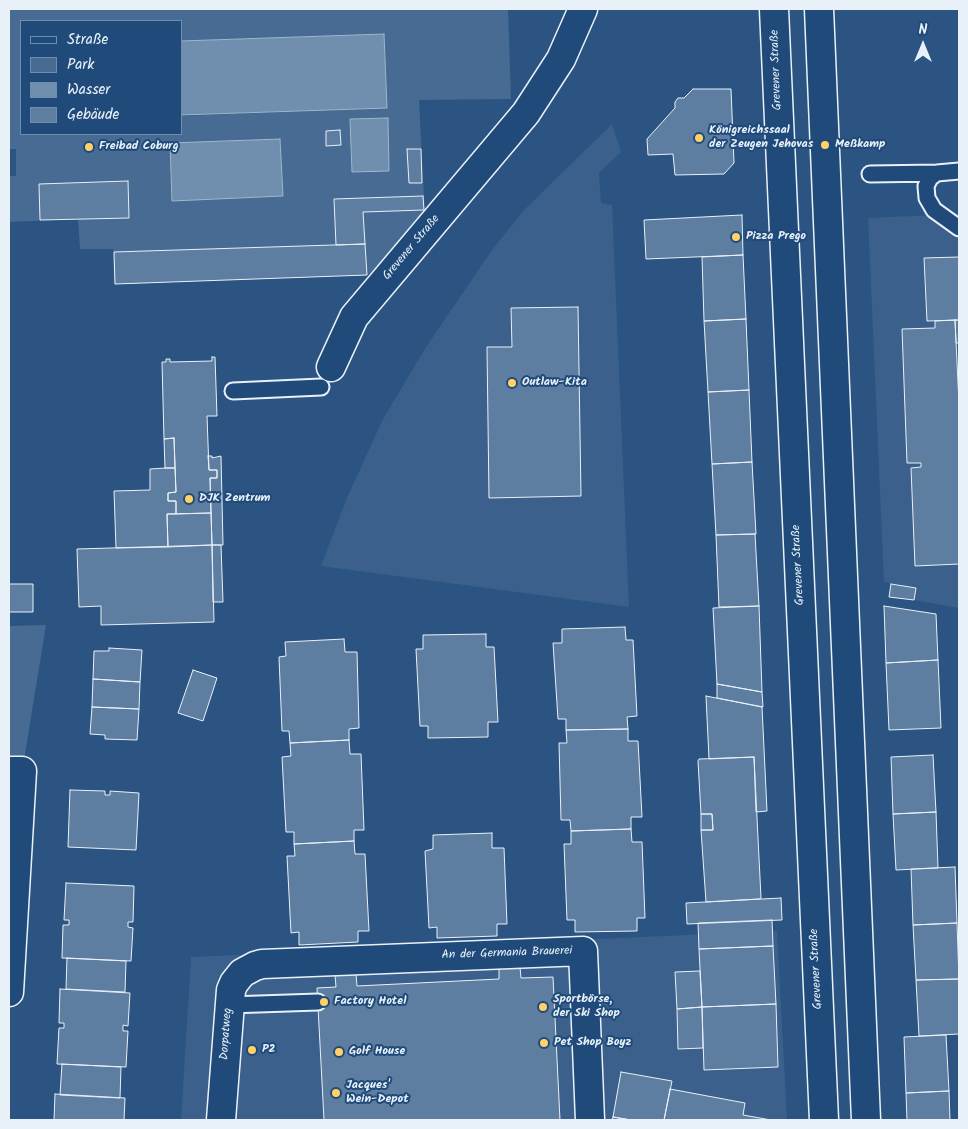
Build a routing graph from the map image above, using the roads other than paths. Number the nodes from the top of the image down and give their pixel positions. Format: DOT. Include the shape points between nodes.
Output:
graph roads {
  1 [pos="583,9"];
  2 [pos="774,9"];
  3 [pos="819,9"];
  4 [pos="959,171"];
  5 [pos="937,173"];
  6 [pos="870,174"];
  7 [pos="959,228"];
  8 [pos="326,377"];
  9 [pos="233,391"];
  10 [pos="9,772"];
  11 [pos="11,914"];
  12 [pos="262,964"];
  13 [pos="9,992"];
  14 [pos="318,1002"];
  15 [pos="229,1005"];
  16 [pos="221,1120"];
  17 [pos="590,1120"];
  18 [pos="824,1120"];
  19 [pos="866,1120"];
  1 -- 8 [label="main road, Grevener Straße" via="561,59 526,112 354,317"];
  2 -- 18 [label="main road, Grevener Straße"];
  3 -- 19 [label="main road"];
  4 -- 5 [label="lane"];
  5 -- 6 [label="lane"];
  5 -- 7 [label="lane" via="926,186 927,198 934,210"];
  8 -- 9 [label="lane"];
  10 -- 11 [label="main road" via="22,771"];
  11 -- 13 [label="main road"];
  12 -- 15 [label="main road, Dorpatweg" via="237,979"];
  12 -- 17 [label="main road, An der Germania Brauerei" via="583,951"];
  14 -- 15 [label="lane"];
  15 -- 16 [label="main road, Dorpatweg"];
}
